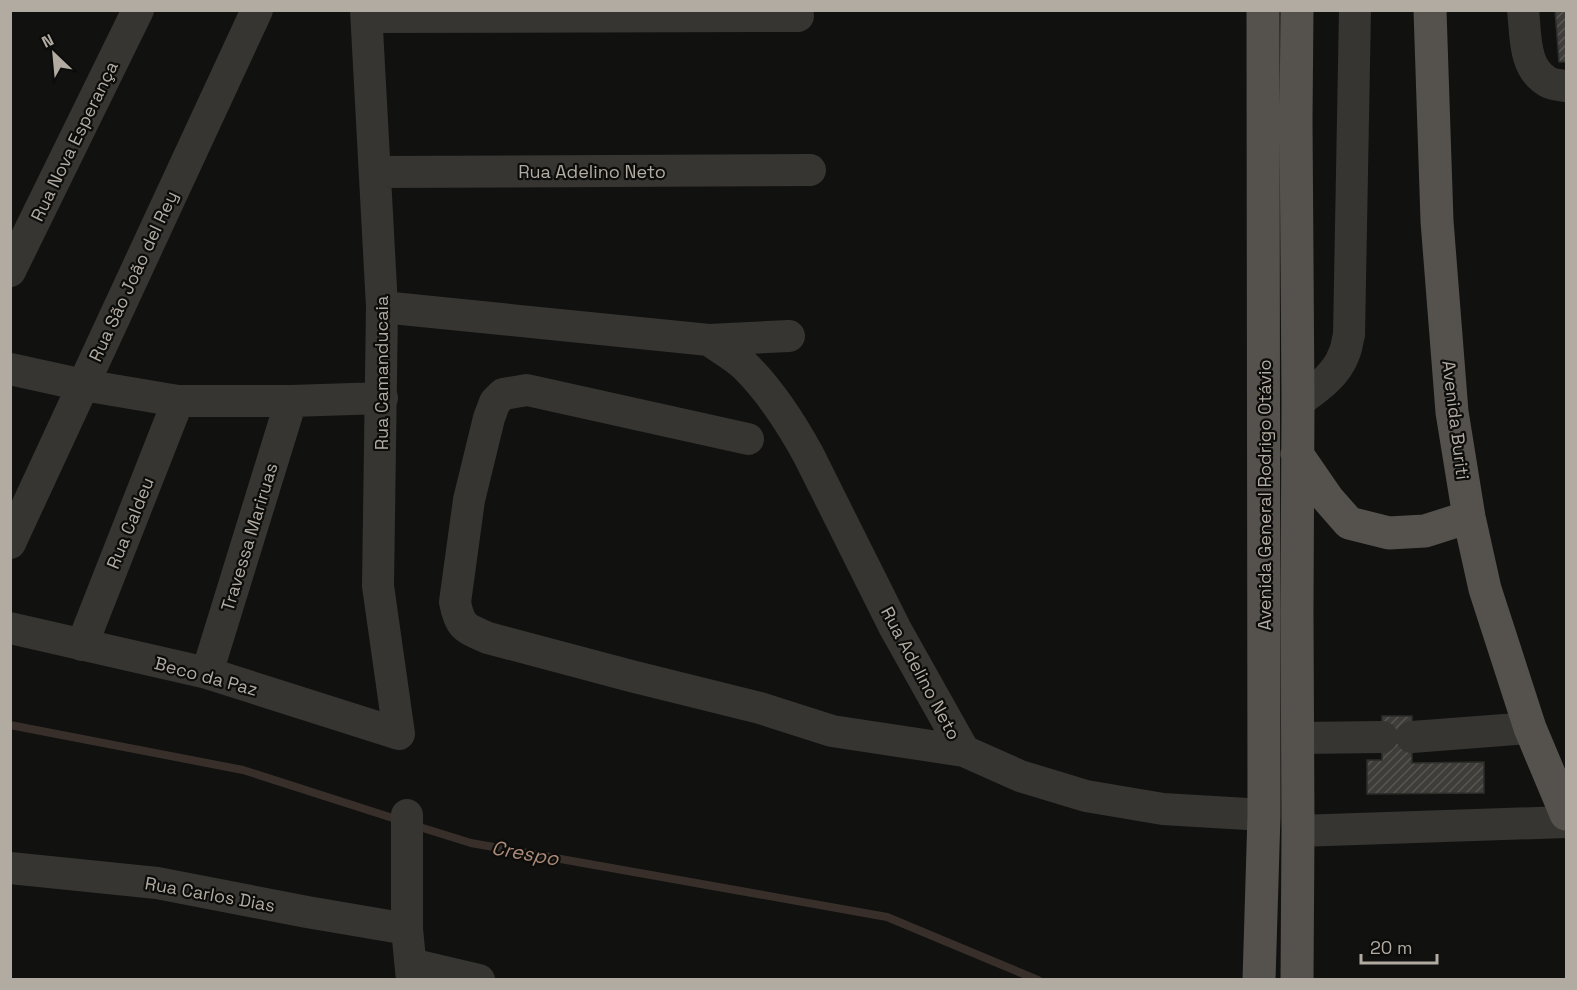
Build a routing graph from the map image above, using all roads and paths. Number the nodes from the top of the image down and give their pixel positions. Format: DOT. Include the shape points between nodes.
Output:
graph roads {
  1 [pos="138,10"];
  2 [pos="257,10"];
  3 [pos="1263,10"];
  4 [pos="1298,10"];
  5 [pos="1355,10"];
  6 [pos="1430,10"];
  7 [pos="1523,10"];
  8 [pos="367,14"];
  9 [pos="798,16"];
  10 [pos="1566,86"];
  11 [pos="810,170"];
  12 [pos="375,172"];
  13 [pos="10,271"];
  14 [pos="382,307"];
  15 [pos="789,336"];
  16 [pos="708,340"];
  17 [pos="10,369"];
  18 [pos="83,385"];
  19 [pos="382,398"];
  20 [pos="291,401"];
  21 [pos="178,402"];
  22 [pos="1298,402"];
  23 [pos="748,439"];
  24 [pos="1298,454"];
  25 [pos="1469,516"];
  26 [pos="10,543"];
  27 [pos="10,628"];
  28 [pos="82,645"];
  29 [pos="207,673"];
  30 [pos="1530,728"];
  31 [pos="399,735"];
  32 [pos="1298,738"];
  33 [pos="964,752"];
  34 [pos="1566,814"];
  35 [pos="407,815"];
  36 [pos="1264,815"];
  37 [pos="1566,822"];
  38 [pos="1298,831"];
  39 [pos="10,868"];
  40 [pos="407,929"];
  41 [pos="412,971"];
  42 [pos="479,980"];
  43 [pos="1259,980"];
  44 [pos="1297,980"];
  1 -- 13 [label="street, Rua Nova Esperança"];
  2 -- 18 [label="street, Rua São João del Rey"];
  3 -- 36 [label="main road, Avenida General Rodrigo Otávio"];
  4 -- 22 [label="main road, Avenida General Rodrigo Otávio"];
  5 -- 22 [label="street" via="1348,335 1335,371"];
  6 -- 25 [label="main road, Avenida Buriti" via="1437,221 1452,412"];
  7 -- 10 [label="street" via="1527,53 1535,71 1549,82"];
  8 -- 9 [label="street"];
  8 -- 12 [label="street, Rua Camanducaia"];
  11 -- 12 [label="street, Rua Adelino Neto"];
  12 -- 14 [label="street, Rua Camanducaia"];
  14 -- 16 [label="street, Rua Adelino Neto"];
  14 -- 19 [label="street, Rua Camanducaia"];
  15 -- 16 [label="street, Rua Adelino Neto"];
  16 -- 33 [label="street, Rua Adelino Neto" via="745,366 796,433 895,628"];
  17 -- 18 [label="street"];
  18 -- 21 [label="street"];
  18 -- 26 [label="street, Rua São João del Rey"];
  19 -- 20 [label="street"];
  19 -- 31 [label="street, Rua Camanducaia" via="378,586"];
  20 -- 21 [label="street"];
  20 -- 29 [label="street, Travessa Mariruas"];
  21 -- 28 [label="street, Rua Caldeu"];
  22 -- 24 [label="main road, Avenida General Rodrigo Otávio"];
  23 -- 33 [label="street" via="527,390 503,394 489,418 469,500 455,602 466,629 832,731"];
  24 -- 25 [label="main road" via="1349,524 1389,533 1425,531"];
  24 -- 32 [label="main road, Avenida General Rodrigo Otávio"];
  25 -- 30 [label="main road, Avenida Buriti" via="1485,589"];
  27 -- 28 [label="street, Beco da Paz"];
  28 -- 29 [label="street, Beco da Paz"];
  29 -- 31 [label="street, Beco da Paz"];
  30 -- 32 [label="street" via="1397,737"];
  30 -- 34 [label="main road, Avenida Buriti"];
  32 -- 38 [label="main road, Avenida General Rodrigo Otávio"];
  33 -- 36 [label="street, Rua Adelino Neto" via="1020,776 1086,796 1163,809"];
  35 -- 40 [label="street"];
  36 -- 43 [label="main road, Avenida General Rodrigo Otávio"];
  37 -- 38 [label="street"];
  38 -- 44 [label="main road, Avenida General Rodrigo Otávio"];
  39 -- 40 [label="street, Rua Carlos Dias" via="157,883"];
  40 -- 41 [label="street"];
  41 -- 42 [label="street"];
}
